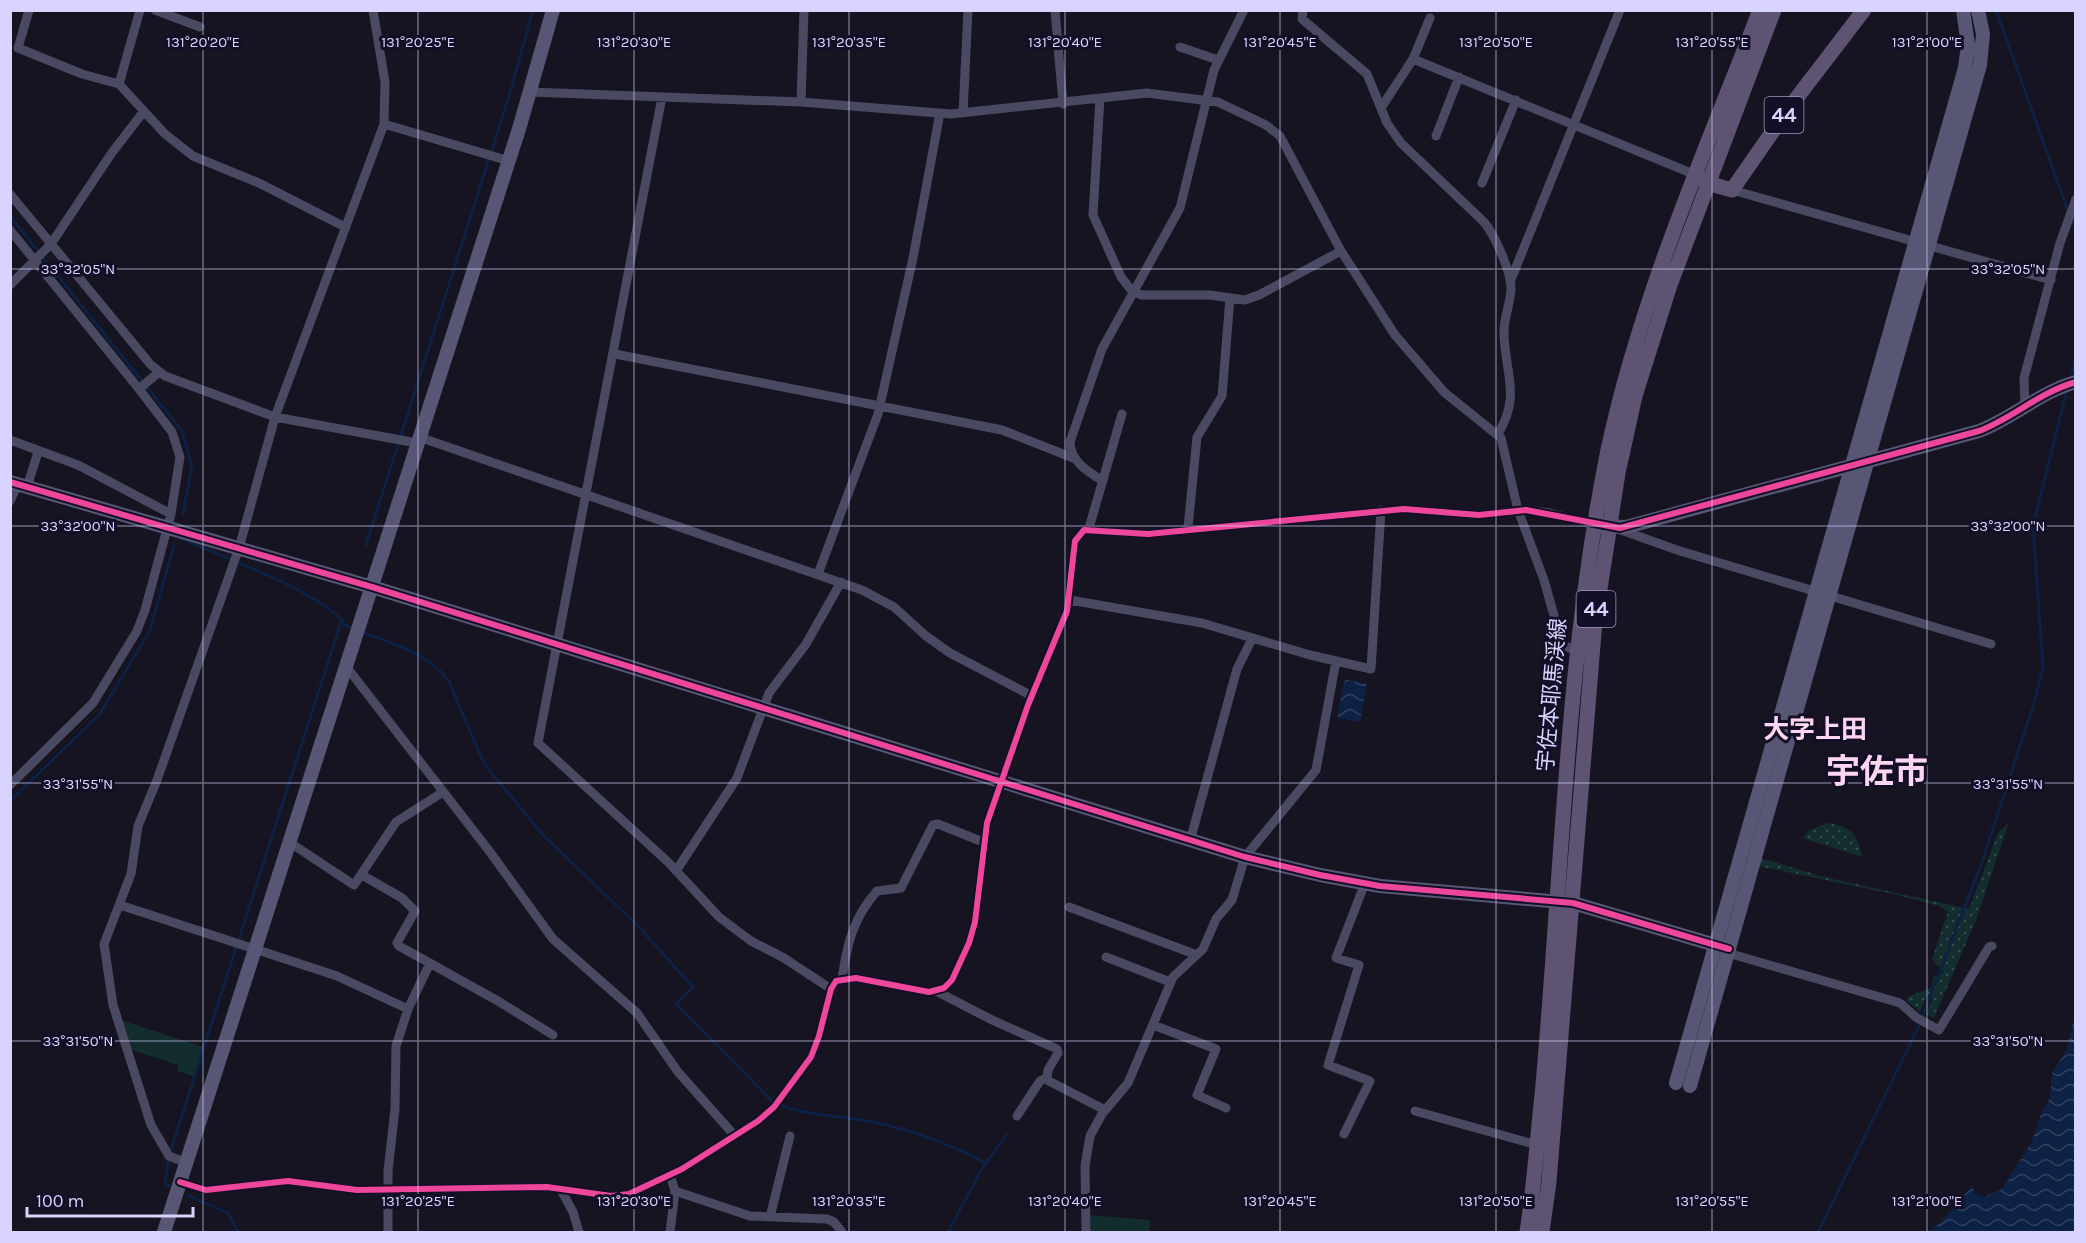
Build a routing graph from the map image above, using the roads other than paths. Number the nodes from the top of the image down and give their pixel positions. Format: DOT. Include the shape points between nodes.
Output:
graph roads {
  1 [pos="29,10"];
  2 [pos="140,10"];
  3 [pos="154,10"];
  4 [pos="374,10"];
  5 [pos="553,10"];
  6 [pos="804,10"];
  7 [pos="968,10"];
  8 [pos="1055,10"];
  9 [pos="1244,10"];
  10 [pos="1303,10"];
  11 [pos="1620,10"];
  12 [pos="1760,10"];
  13 [pos="1774,10"];
  14 [pos="1864,10"];
  15 [pos="1963,10"];
  16 [pos="1978,10"];
  17 [pos="1430,18"];
  18 [pos="200,27"];
  19 [pos="1180,47"];
  20 [pos="1413,59"];
  21 [pos="1218,60"];
  22 [pos="1459,77"];
  23 [pos="119,84"];
  24 [pos="530,92"];
  25 [pos="662,97"];
  26 [pos="1100,98"];
  27 [pos="1206,99"];
  28 [pos="1516,100"];
  29 [pos="801,102"];
  30 [pos="1063,104"];
  31 [pos="1381,108"];
  32 [pos="144,111"];
  33 [pos="963,113"];
  34 [pos="940,114"];
  35 [pos="1574,123"];
  36 [pos="384,124"];
  37 [pos="1436,136"];
  38 [pos="509,162"];
  39 [pos="1701,179"];
  40 [pos="1482,183"];
  41 [pos="1732,190"];
  42 [pos="10,194"];
  43 [pos="2076,199"];
  44 [pos="345,227"];
  45 [pos="10,230"];
  46 [pos="1922,242"];
  47 [pos="48,246"];
  48 [pos="1341,251"];
  49 [pos="35,257"];
  50 [pos="2051,280"];
  51 [pos="1510,282"];
  52 [pos="10,285"];
  53 [pos="1132,291"];
  54 [pos="1230,298"];
  55 [pos="615,354"];
  56 [pos="157,374"];
  57 [pos="2076,382"];
  58 [pos="140,388"];
  59 [pos="880,406"];
  60 [pos="2025,407"];
  61 [pos="1122,414"];
  62 [pos="275,417"];
  63 [pos="1498,434"];
  64 [pos="10,440"];
  65 [pos="418,440"];
  66 [pos="38,452"];
  67 [pos="1076,459"];
  68 [pos="1867,462"];
  69 [pos="1852,466"];
  70 [pos="1103,481"];
  71 [pos="18,484"];
  72 [pos="585,496"];
  73 [pos="10,501"];
  74 [pos="1381,510"];
  75 [pos="1518,510"];
  76 [pos="169,521"];
  77 [pos="1606,527"];
  78 [pos="1089,528"];
  79 [pos="1188,528"];
  80 [pos="239,548"];
  81 [pos="818,574"];
  82 [pos="841,582"];
  83 [pos="372,587"];
  84 [pos="1823,593"];
  85 [pos="1070,600"];
  86 [pos="1252,639"];
  87 [pos="1991,644"];
  88 [pos="558,645"];
  89 [pos="1577,652"];
  90 [pos="1336,661"];
  91 [pos="345,665"];
  92 [pos="1032,696"];
  93 [pos="764,709"];
  94 [pos="1003,782"];
  95 [pos="10,785"];
  96 [pos="443,792"];
  97 [pos="1190,840"];
  98 [pos="289,842"];
  99 [pos="983,842"];
  100 [pos="1245,857"];
  101 [pos="676,871"];
  102 [pos="362,875"];
  103 [pos="1365,883"];
  104 [pos="1565,902"];
  105 [pos="120,905"];
  106 [pos="1069,907"];
  107 [pos="1992,946"];
  108 [pos="1724,949"];
  109 [pos="254,951"];
  110 [pos="1197,955"];
  111 [pos="1106,957"];
  112 [pos="430,963"];
  113 [pos="842,979"];
  114 [pos="1170,982"];
  115 [pos="831,989"];
  116 [pos="936,991"];
  117 [pos="408,1009"];
  118 [pos="1153,1025"];
  119 [pos="553,1035"];
  120 [pos="1046,1078"];
  121 [pos="1683,1084"];
  122 [pos="1226,1108"];
  123 [pos="1105,1110"];
  124 [pos="1415,1111"];
  125 [pos="1017,1116"];
  126 [pos="1344,1134"];
  127 [pos="735,1136"];
  128 [pos="790,1136"];
  129 [pos="1537,1145"];
  130 [pos="187,1163"];
  131 [pos="670,1175"];
  132 [pos="180,1182"];
  133 [pos="560,1188"];
  134 [pos="388,1190"];
  135 [pos="675,1191"];
  136 [pos="770,1217"];
  137 [pos="164,1233"];
  138 [pos="388,1233"];
  139 [pos="579,1233"];
  140 [pos="670,1233"];
  141 [pos="842,1233"];
  142 [pos="1086,1233"];
  143 [pos="1527,1233"];
  144 [pos="1542,1233"];
  1 -- 23 [label="street" via="18,48 82,74"];
  2 -- 23 [label="street"];
  3 -- 18 [label="street"];
  4 -- 36 [label="street" via="385,82"];
  5 -- 24 [label="street"];
  6 -- 29 [label="street"];
  7 -- 33 [label="street"];
  8 -- 30 [label="street"];
  9 -- 21 [label="street"];
  10 -- 31 [label="street" via="1302,19 1367,74"];
  11 -- 35 [label="street"];
  12 -- 39 [label="main road, 宇佐本耶馬渓線 / 44"];
  13 -- 39 [label="main road, 宇佐本耶馬渓線 / 44"];
  14 -- 41 [label="main road, 44"];
  15 -- 46 [label="street" via="1968,30 1966,61"];
  16 -- 46 [label="street" via="1983,34 1980,66"];
  17 -- 20 [label="street"];
  19 -- 21 [label="street"];
  20 -- 22 [label="street"];
  20 -- 31 [label="street"];
  21 -- 27 [label="street"];
  22 -- 28 [label="street"];
  22 -- 37 [label="street"];
  23 -- 32 [label="street"];
  24 -- 25 [label="street"];
  24 -- 38 [label="street"];
  25 -- 29 [label="street"];
  25 -- 55 [label="street"];
  26 -- 27 [label="street" via="1147,93"];
  26 -- 30 [label="street"];
  26 -- 53 [label="street" via="1093,215 1117,271"];
  27 -- 48 [label="street" via="1243,112 1280,136"];
  27 -- 53 [label="street" via="1180,208"];
  28 -- 35 [label="street"];
  28 -- 40 [label="street"];
  29 -- 34 [label="street"];
  30 -- 33 [label="street"];
  31 -- 51 [label="street" via="1401,143 1488,226"];
  32 -- 44 [label="street" via="193,156 259,183"];
  32 -- 47 [label="street"];
  33 -- 34 [label="street"];
  34 -- 59 [label="street"];
  35 -- 39 [label="street"];
  35 -- 51 [label="street"];
  36 -- 38 [label="street"];
  36 -- 44 [label="street"];
  38 -- 65 [label="street"];
  39 -- 41 [label="main road"];
  39 -- 77 [label="main road, 宇佐本耶馬渓線 / 44" via="1633,355 1609,448"];
  41 -- 46 [label="street"];
  42 -- 47 [label="street"];
  43 -- 50 [label="street"];
  44 -- 62 [label="street"];
  45 -- 49 [label="street"];
  46 -- 50 [label="street"];
  46 -- 68 [label="street"];
  46 -- 69 [label="street"];
  47 -- 49 [label="street"];
  47 -- 56 [label="street"];
  48 -- 54 [label="street" via="1254,297"];
  48 -- 63 [label="street" via="1406,350 1444,392"];
  49 -- 52 [label="street"];
  49 -- 58 [label="street"];
  50 -- 60 [label="street" via="2023,382"];
  51 -- 63 [label="street" via="1504,331 1512,397"];
  53 -- 54 [label="street" via="1142,296"];
  53 -- 67 [label="street" via="1090,381 1070,442"];
  54 -- 79 [label="street" via="1222,396 1197,437"];
  55 -- 59 [label="street"];
  55 -- 72 [label="street"];
  56 -- 58 [label="street"];
  56 -- 62 [label="street"];
  57 -- 60 [label="street" via="2054,389"];
  58 -- 76 [label="street" via="172,432 179,449 179,471"];
  59 -- 67 [label="street" via="1002,430"];
  59 -- 81 [label="street"];
  60 -- 68 [label="street" via="1979,431"];
  61 -- 70 [label="street"];
  62 -- 65 [label="street"];
  62 -- 80 [label="street"];
  63 -- 75 [label="street"];
  64 -- 66 [label="street"];
  65 -- 72 [label="street"];
  65 -- 83 [label="street"];
  66 -- 71 [label="street"];
  66 -- 76 [label="street" via="86,468"];
  67 -- 70 [label="street"];
  68 -- 69 [label="street"];
  68 -- 84 [label="street"];
  69 -- 77 [label="street"];
  69 -- 84 [label="street"];
  70 -- 78 [label="street"];
  71 -- 73 [label="street"];
  71 -- 76 [label="street"];
  72 -- 81 [label="street"];
  72 -- 88 [label="street"];
  74 -- 75 [label="street" via="1479,515"];
  74 -- 79 [label="street"];
  74 -- 90 [label="street" via="1371,669"];
  75 -- 77 [label="street" via="1551,513"];
  75 -- 89 [label="street" via="1560,637 1564,645"];
  76 -- 80 [label="street"];
  76 -- 95 [label="street" via="141,622 99,695"];
  77 -- 84 [label="street"];
  77 -- 89 [label="main road, 宇佐本耶馬渓線 / 44"];
  77 -- 104 [label="main road, 宇佐本耶馬渓線 / 44"];
  78 -- 79 [label="street" via="1140,534"];
  78 -- 85 [label="street" via="1075,541"];
  80 -- 83 [label="street"];
  80 -- 105 [label="street" via="138,826 131,874"];
  81 -- 82 [label="street"];
  82 -- 92 [label="street" via="888,603 950,653"];
  82 -- 93 [label="street" via="806,644 769,693"];
  83 -- 88 [label="street"];
  83 -- 91 [label="street"];
  84 -- 87 [label="street"];
  84 -- 108 [label="street"];
  85 -- 86 [label="street" via="1184,619"];
  85 -- 92 [label="street"];
  86 -- 90 [label="street"];
  86 -- 97 [label="street" via="1238,669"];
  88 -- 93 [label="street"];
  88 -- 101 [label="street" via="538,743"];
  89 -- 104 [label="main road, 宇佐本耶馬渓線 / 44"];
  90 -- 100 [label="street" via="1316,770"];
  91 -- 96 [label="street"];
  91 -- 98 [label="street"];
  92 -- 94 [label="street"];
  93 -- 94 [label="street"];
  93 -- 101 [label="street" via="737,778"];
  94 -- 97 [label="street"];
  94 -- 99 [label="street" via="990,811"];
  96 -- 102 [label="street" via="396,822"];
  96 -- 127 [label="street" via="553,939 637,1013 678,1072"];
  97 -- 100 [label="street"];
  98 -- 102 [label="street" via="351,884 357,884"];
  98 -- 109 [label="street"];
  99 -- 113 [label="street" via="933,825 901,888 877,891 858,915 849,937"];
  99 -- 116 [label="street" via="977,909 969,943 952,980"];
  100 -- 103 [label="street"];
  100 -- 110 [label="street" via="1232,900 1216,919"];
  101 -- 115 [label="street" via="713,911 743,935"];
  102 -- 112 [label="street" via="414,908 398,944"];
  103 -- 104 [label="street"];
  103 -- 126 [label="street" via="1336,958 1359,965 1328,1065 1370,1081"];
  104 -- 108 [label="street"];
  104 -- 129 [label="main road, 宇佐本耶馬渓線 / 44"];
  104 -- 144 [label="main road, 宇佐本耶馬渓線 / 44"];
  105 -- 109 [label="street"];
  105 -- 130 [label="street" via="104,944 113,1005 151,1125 169,1156"];
  106 -- 110 [label="street"];
  107 -- 108 [label="street" via="1939,1030 1900,1003"];
  108 -- 121 [label="street"];
  109 -- 117 [label="street" via="337,976"];
  109 -- 130 [label="street"];
  110 -- 114 [label="street"];
  111 -- 114 [label="street"];
  112 -- 117 [label="street"];
  112 -- 119 [label="street"];
  113 -- 115 [label="street"];
  113 -- 116 [label="street" via="856,978 916,992"];
  114 -- 118 [label="street"];
  115 -- 127 [label="street" via="819,1036 805,1067 768,1112"];
  116 -- 120 [label="street" via="1057,1049"];
  117 -- 134 [label="street" via="395,1053"];
  118 -- 122 [label="street" via="1216,1049 1197,1095"];
  118 -- 123 [label="street" via="1128,1083"];
  120 -- 123 [label="street"];
  120 -- 125 [label="street"];
  123 -- 142 [label="street" via="1090,1136 1086,1154"];
  124 -- 129 [label="street"];
  127 -- 131 [label="street"];
  128 -- 136 [label="street"];
  129 -- 143 [label="main road, 宇佐本耶馬渓線 / 44"];
  130 -- 132 [label="street"];
  131 -- 133 [label="street" via="623,1196"];
  131 -- 135 [label="street"];
  132 -- 134 [label="street" via="206,1190 288,1180 347,1189"];
  132 -- 137 [label="street"];
  133 -- 134 [label="street"];
  133 -- 139 [label="street"];
  134 -- 138 [label="street"];
  135 -- 136 [label="street" via="739,1214"];
  135 -- 140 [label="street"];
  136 -- 141 [label="street" via="827,1219"];
}
